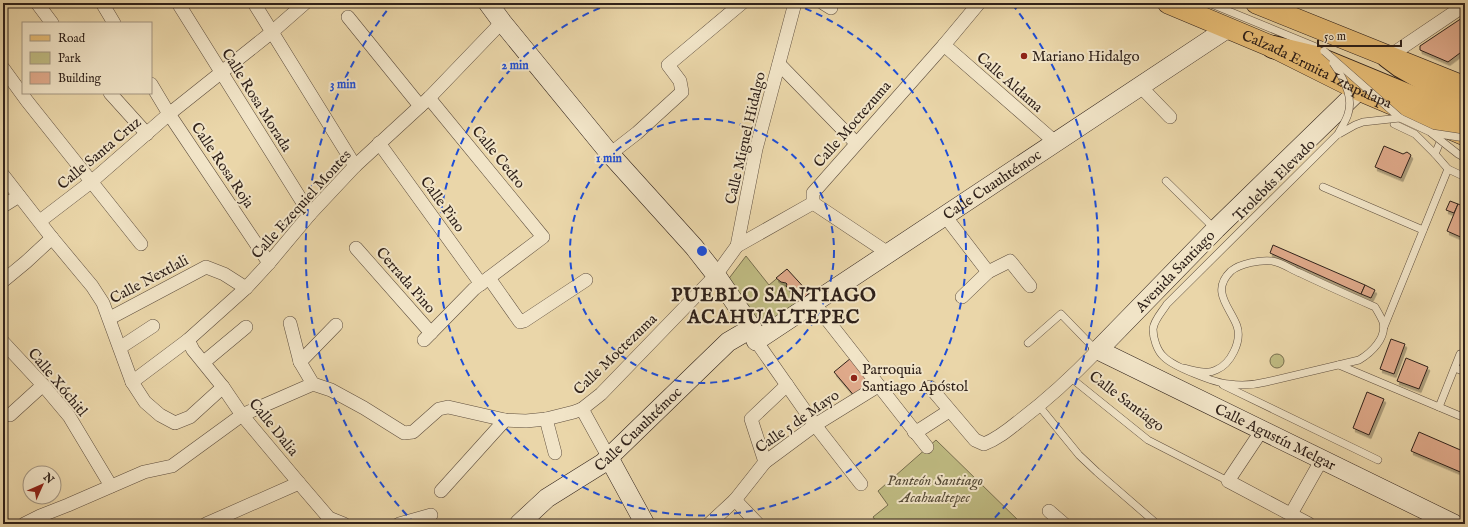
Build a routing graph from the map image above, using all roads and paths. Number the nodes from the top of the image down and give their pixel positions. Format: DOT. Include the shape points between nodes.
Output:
graph roads {
  1 [pos="37,3"];
  2 [pos="102,3"];
  3 [pos="178,3"];
  4 [pos="254,3"];
  5 [pos="305,3"];
  6 [pos="488,3"];
  7 [pos="742,3"];
  8 [pos="795,3"];
  9 [pos="979,3"];
  10 [pos="1168,3"];
  11 [pos="1209,3"];
  12 [pos="1256,3"];
  13 [pos="1465,5"];
  14 [pos="348,17"];
  15 [pos="51,22"];
  16 [pos="113,22"];
  17 [pos="502,22"];
  18 [pos="1228,28"];
  19 [pos="272,32"];
  20 [pos="944,45"];
  21 [pos="1274,48"];
  22 [pos="1324,51"];
  23 [pos="1388,57"];
  24 [pos="779,64"];
  25 [pos="3,68"];
  26 [pos="220,72"];
  27 [pos="152,86"];
  28 [pos="1141,86"];
  29 [pos="1465,87"];
  30 [pos="1360,90"];
  31 [pos="111,94"];
  32 [pos="425,102"];
  33 [pos="1465,103"];
  34 [pos="1400,113"];
  35 [pos="170,114"];
  36 [pos="1170,117"];
  37 [pos="1447,126"];
  38 [pos="147,134"];
  39 [pos="1338,134"];
  40 [pos="1465,135"];
  41 [pos="1465,138"];
  42 [pos="1055,142"];
  43 [pos="380,143"];
  44 [pos="856,143"];
  45 [pos="610,154"];
  46 [pos="1435,154"];
  47 [pos="1465,158"];
  48 [pos="355,166"];
  49 [pos="1448,169"];
  50 [pos="3,175"];
  51 [pos="1465,176"];
  52 [pos="91,182"];
  53 [pos="1166,182"];
  54 [pos="1323,187"];
  55 [pos="19,196"];
  56 [pos="813,203"];
  57 [pos="3,206"];
  58 [pos="310,214"];
  59 [pos="945,216"];
  60 [pos="40,221"];
  61 [pos="1216,229"];
  62 [pos="1423,230"];
  63 [pos="52,238"];
  64 [pos="141,244"];
  65 [pos="736,246"];
  66 [pos="356,248"];
  67 [pos="888,253"];
  68 [pos="270,263"];
  69 [pos="988,272"];
  70 [pos="716,275"];
  71 [pos="586,280"];
  72 [pos="3,281"];
  73 [pos="485,281"];
  74 [pos="1030,286"];
  75 [pos="246,288"];
  76 [pos="962,297"];
  77 [pos="814,303"];
  78 [pos="110,318"];
  79 [pos="290,323"];
  80 [pos="336,325"];
  81 [pos="153,326"];
  82 [pos="246,328"];
  83 [pos="1382,332"];
  84 [pos="754,334"];
  85 [pos="188,340"];
  86 [pos="3,342"];
  87 [pos="1028,343"];
  88 [pos="121,347"];
  89 [pos="1098,350"];
  90 [pos="1465,356"];
  91 [pos="204,362"];
  92 [pos="300,362"];
  93 [pos="1339,365"];
  94 [pos="1183,368"];
  95 [pos="1455,368"];
  96 [pos="1465,372"];
  97 [pos="1071,378"];
  98 [pos="132,382"];
  99 [pos="1215,382"];
  100 [pos="313,384"];
  101 [pos="43,385"];
  102 [pos="787,385"];
  103 [pos="878,386"];
  104 [pos="223,387"];
  105 [pos="930,387"];
  106 [pos="1040,406"];
  107 [pos="1439,407"];
  108 [pos="582,409"];
  109 [pos="949,411"];
  110 [pos="10,415"];
  111 [pos="242,415"];
  112 [pos="1465,418"];
  113 [pos="546,419"];
  114 [pos="505,420"];
  115 [pos="815,426"];
  116 [pos="1262,430"];
  117 [pos="914,432"];
  118 [pos="927,447"];
  119 [pos="555,453"];
  120 [pos="609,458"];
  121 [pos="1322,459"];
  122 [pos="1378,460"];
  123 [pos="764,462"];
  124 [pos="1228,481"];
  125 [pos="299,483"];
  126 [pos="861,484"];
  127 [pos="110,486"];
  128 [pos="441,491"];
  129 [pos="735,500"];
  130 [pos="1049,511"];
  131 [pos="431,514"];
  132 [pos="1291,514"];
  133 [pos="43,520"];
  134 [pos="325,521"];
  135 [pos="24,524"];
  136 [pos="206,524"];
  137 [pos="344,524"];
  138 [pos="400,524"];
  139 [pos="519,524"];
  140 [pos="645,524"];
  141 [pos="709,524"];
  142 [pos="758,524"];
  143 [pos="1064,524"];
  144 [pos="1157,524"];
  145 [pos="1308,524"];
  146 [pos="1454,524"];
  1 -- 15 [label="street"];
  2 -- 16 [label="street"];
  3 -- 26 [label="street, Calle Rosa Morada"];
  4 -- 19 [label="street"];
  5 -- 19 [label="street, Calle Santa Cruz"];
  6 -- 17 [label="street"];
  7 -- 45 [label="street" via="668,65 680,81 682,92"];
  8 -- 24 [label="street, Calle Miguel Hidalgo"];
  9 -- 20 [label="street, Calle Moctezuma"];
  10 -- 18 [label="main road, Calzada Ermita Iztapalapa"];
  11 -- 22 [label="lane"];
  12 -- 23 [label="main road"];
  13 -- 23 [label="street"];
  14 -- 32 [label="street, Calle Cedro"];
  17 -- 32 [label="street, Calle Ezequiel Montes"];
  17 -- 45 [label="street"];
  18 -- 21 [label="main road, Calzada Ermita Iztapalapa"];
  18 -- 28 [label="street, Calle Cuauhtémoc"];
  19 -- 26 [label="street, Calle Santa Cruz"];
  19 -- 48 [label="street"];
  20 -- 42 [label="street, Calle Aldama"];
  20 -- 44 [label="street, Calle Moctezuma"];
  21 -- 30 [label="main road, Calzada Ermita Iztapalapa"];
  21 -- 37 [label="highway" via="1315,57 1424,103"];
  22 -- 34 [label="lane, bridge"];
  22 -- 39 [label="lane, Trolebús Elevado, bridge" via="1343,77 1347,88 1349,113"];
  23 -- 29 [label="main road"];
  23 -- 33 [label="highway"];
  24 -- 44 [label="street"];
  24 -- 65 [label="street, Calle Miguel Hidalgo" via="756,149"];
  25 -- 52 [label="street"];
  26 -- 35 [label="street, Calle Santa Cruz"];
  26 -- 58 [label="street, Calle Rosa Morada"];
  27 -- 35 [label="street, Calle Rosa Roja"];
  28 -- 36 [label="street"];
  28 -- 42 [label="street, Calle Cuauhtémoc"];
  30 -- 34 [label="main road, Calzada Ermita Iztapalapa"];
  30 -- 61 [label="street, Avenida Santiago"];
  31 -- 38 [label="street"];
  32 -- 43 [label="street, Calle Ezequiel Montes"];
  32 -- 73 [label="street, Calle Cedro" via="543,237"];
  34 -- 37 [label="main road, Calzada Ermita Iztapalapa"];
  34 -- 39 [label="lane, Trolebús Elevado, bridge" via="1363,122"];
  34 -- 46 [label="lane" via="1394,124 1415,134"];
  35 -- 38 [label="street, Calle Santa Cruz"];
  35 -- 68 [label="street, Calle Rosa Roja"];
  37 -- 40 [label="main road, Calzada Ermita Iztapalapa"];
  37 -- 41 [label="lane, bridge"];
  37 -- 46 [label="lane"];
  37 -- 47 [label="lane, bridge" via="1458,154"];
  38 -- 52 [label="street, Calle Santa Cruz"];
  39 -- 94 [label="lane, Trolebús Elevado" via="1167,304 1157,318 1154,328 1157,347 1163,356"];
  42 -- 59 [label="street, Calle Cuauhtémoc"];
  43 -- 48 [label="street, Calle Ezequiel Montes"];
  43 -- 73 [label="street, Calle Pino"];
  44 -- 56 [label="street, Calle Moctezuma" via="813,193"];
  45 -- 70 [label="street"];
  46 -- 49 [label="lane"];
  48 -- 58 [label="street, Calle Ezequiel Montes"];
  49 -- 51 [label="lane"];
  49 -- 62 [label="lane"];
  50 -- 55 [label="street"];
  52 -- 60 [label="street, Calle Santa Cruz"];
  52 -- 64 [label="street"];
  53 -- 61 [label="lane"];
  54 -- 62 [label="lane"];
  55 -- 57 [label="street"];
  55 -- 60 [label="street"];
  56 -- 65 [label="street"];
  56 -- 67 [label="street"];
  58 -- 68 [label="street, Calle Ezequiel Montes"];
  59 -- 67 [label="street, Calle Cuauhtémoc"];
  59 -- 69 [label="street"];
  60 -- 63 [label="street"];
  61 -- 89 [label="street, Avenida Santiago"];
  62 -- 83 [label="lane"];
  63 -- 72 [label="street"];
  63 -- 78 [label="street" via="92,286"];
  65 -- 70 [label="street, Calle Miguel Hidalgo"];
  66 -- 73 [label="street, Cerrada Pino" via="427,336"];
  67 -- 77 [label="street, Calle Cuauhtémoc"];
  68 -- 75 [label="street, Calle Ezequiel Montes"];
  69 -- 74 [label="street" via="1010,261"];
  69 -- 76 [label="street"];
  70 -- 84 [label="street"];
  70 -- 108 [label="street, Calle Moctezuma" via="601,394"];
  71 -- 73 [label="street, Calle Pino" via="520,322"];
  75 -- 78 [label="street, Calle Nextlali" via="224,274 206,267"];
  75 -- 85 [label="street, Calle Ezequiel Montes"];
  77 -- 84 [label="street, Calle Cuauhtémoc"];
  77 -- 103 [label="street"];
  78 -- 88 [label="street"];
  79 -- 92 [label="street"];
  80 -- 92 [label="street"];
  81 -- 88 [label="street"];
  82 -- 91 [label="street"];
  83 -- 93 [label="lane, Trolebús Elevado" via="1375,347 1365,357"];
  83 -- 94 [label="lane, Trolebús Elevado" via="1383,322 1376,308 1273,261 1252,263 1231,272 1222,286 1222,295 1237,327 1238,336 1229,359 1223,366 1211,372"];
  84 -- 102 [label="street"];
  84 -- 120 [label="street, Calle Cuauhtémoc" via="728,342"];
  85 -- 91 [label="street, Calle Dalia"];
  85 -- 98 [label="street, Calle Ezequiel Montes"];
  86 -- 101 [label="street, Calle Xóchitl"];
  87 -- 89 [label="lane" via="1061,314"];
  88 -- 98 [label="street"];
  89 -- 97 [label="street, Avenida Santiago"];
  89 -- 116 [label="street, Calle Agustín Melgar"];
  90 -- 95 [label="lane" via="1460,354"];
  91 -- 104 [label="street, Calle Dalia"];
  92 -- 100 [label="street"];
  93 -- 99 [label="lane, Trolebús Elevado" via="1255,385"];
  93 -- 107 [label="lane"];
  94 -- 99 [label="lane, Trolebús Elevado"];
  95 -- 96 [label="lane"];
  95 -- 107 [label="lane"];
  97 -- 106 [label="street, Avenida Santiago"];
  97 -- 124 [label="lane, Calle Santiago" via="1148,440"];
  98 -- 104 [label="street" via="145,402 160,415 175,423 190,417"];
  99 -- 122 [label="lane"];
  100 -- 111 [label="street"];
  100 -- 114 [label="street, Calle Moctezuma" via="331,390 404,433 413,432 439,409 448,407"];
  101 -- 110 [label="street"];
  101 -- 127 [label="street, Calle Xóchitl" via="69,416"];
  102 -- 115 [label="street"];
  102 -- 123 [label="street" via="751,419"];
  103 -- 115 [label="street, Calle 5 de Mayo"];
  103 -- 117 [label="street"];
  104 -- 111 [label="street, Calle Dalia"];
  105 -- 109 [label="street"];
  106 -- 109 [label="street, Avenida Santiago" via="994,440 984,444 974,440"];
  106 -- 144 [label="lane" via="1084,459"];
  107 -- 112 [label="lane"];
  108 -- 113 [label="street, Calle Moctezuma"];
  108 -- 120 [label="street"];
  109 -- 117 [label="street"];
  111 -- 125 [label="street, Calle Dalia"];
  111 -- 127 [label="street" via="172,466 144,472"];
  113 -- 114 [label="street, Calle Moctezuma"];
  113 -- 119 [label="street"];
  114 -- 128 [label="street"];
  115 -- 123 [label="street, Calle 5 de Mayo"];
  115 -- 126 [label="street"];
  116 -- 121 [label="street, Calle Agustín Melgar"];
  116 -- 124 [label="street"];
  117 -- 118 [label="street"];
  120 -- 139 [label="street, Calle Cuauhtémoc" via="547,498"];
  120 -- 140 [label="street"];
  121 -- 132 [label="street"];
  121 -- 146 [label="street, Calle Agustín Melgar"];
  123 -- 129 [label="street, Calle 5 de Mayo"];
  124 -- 132 [label="street, Calle Santiago"];
  125 -- 134 [label="street, Calle Dalia"];
  125 -- 136 [label="street"];
  127 -- 133 [label="street" via="68,505"];
  129 -- 141 [label="street, Calle 5 de Mayo"];
  129 -- 142 [label="street"];
  130 -- 143 [label="street"];
  131 -- 138 [label="street"];
  132 -- 145 [label="street, Calle Santiago"];
  133 -- 135 [label="street"];
  134 -- 137 [label="street, Calle Dalia"];
}
